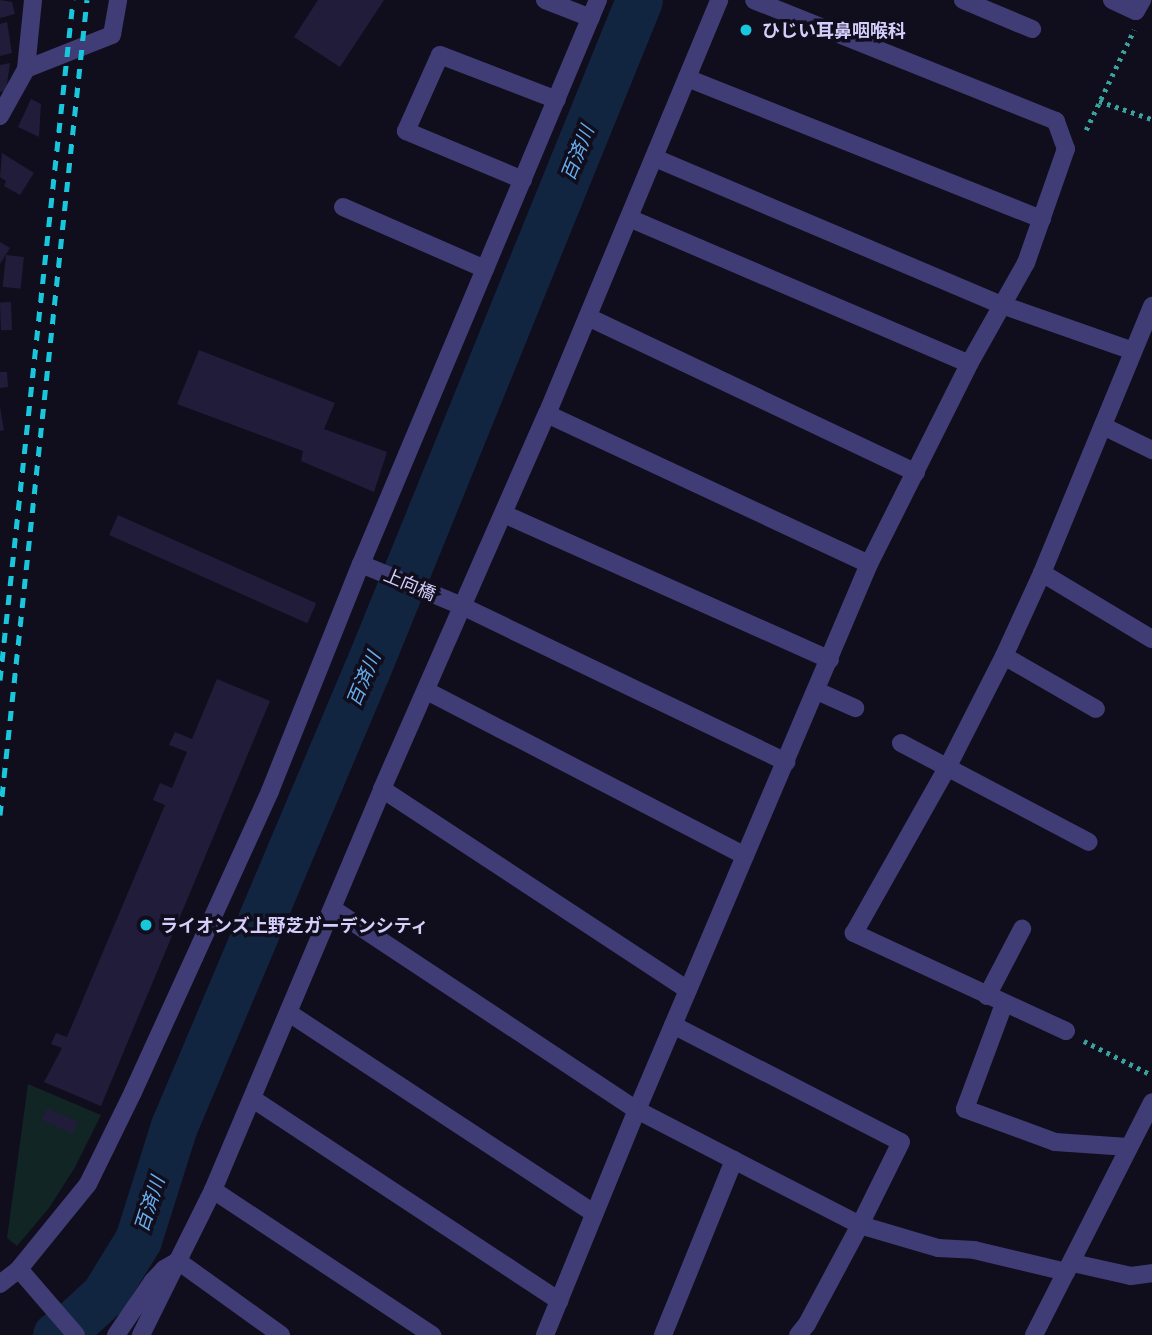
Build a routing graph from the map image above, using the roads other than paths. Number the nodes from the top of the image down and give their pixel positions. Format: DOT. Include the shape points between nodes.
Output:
graph roads {
  1 [pos="33,0"];
  2 [pos="118,0"];
  3 [pos="545,0"];
  4 [pos="598,0"];
  5 [pos="719,0"];
  6 [pos="754,0"];
  7 [pos="962,0"];
  8 [pos="1112,0"];
  9 [pos="1142,0"];
  10 [pos="591,18"];
  11 [pos="1032,29"];
  12 [pos="26,69"];
  13 [pos="687,78"];
  14 [pos="557,100"];
  15 [pos="0,116"];
  16 [pos="655,158"];
  17 [pos="523,180"];
  18 [pos="343,207"];
  19 [pos="629,218"];
  20 [pos="1042,219"];
  21 [pos="485,270"];
  22 [pos="1002,305"];
  23 [pos="1152,306"];
  24 [pos="588,317"];
  25 [pos="1133,351"];
  26 [pos="969,364"];
  27 [pos="547,414"];
  28 [pos="1103,426"];
  29 [pos="1152,450"];
  30 [pos="916,473"];
  31 [pos="503,514"];
  32 [pos="869,564"];
  33 [pos="366,566"];
  34 [pos="1042,573"];
  35 [pos="455,603"];
  36 [pos="1152,639"];
  37 [pos="1003,656"];
  38 [pos="830,660"];
  39 [pos="427,691"];
  40 [pos="817,691"];
  41 [pos="855,708"];
  42 [pos="1096,709"];
  43 [pos="901,743"];
  44 [pos="786,762"];
  45 [pos="948,766"];
  46 [pos="382,789"];
  47 [pos="1089,842"];
  48 [pos="745,856"];
  49 [pos="333,909"];
  50 [pos="1022,929"];
  51 [pos="688,990"];
  52 [pos="987,996"];
  53 [pos="1004,1003"];
  54 [pos="289,1013"];
  55 [pos="673,1025"];
  56 [pos="1066,1031"];
  57 [pos="253,1099"];
  58 [pos="1152,1102"];
  59 [pos="637,1110"];
  60 [pos="1128,1147"];
  61 [pos="734,1160"];
  62 [pos="214,1190"];
  63 [pos="594,1213"];
  64 [pos="860,1225"];
  65 [pos="178,1261"];
  66 [pos="1069,1267"];
  67 [pos="21,1272"];
  68 [pos="1152,1273"];
  69 [pos="0,1284"];
  70 [pos="559,1301"];
  71 [pos="259,1320"];
  72 [pos="76,1335"];
  73 [pos="116,1335"];
  74 [pos="141,1335"];
  75 [pos="248,1335"];
  76 [pos="281,1335"];
  77 [pos="432,1335"];
  78 [pos="545,1335"];
  79 [pos="663,1335"];
  80 [pos="797,1335"];
  81 [pos="1034,1335"];
  1 -- 12 [label="street"];
  2 -- 12 [label="street" via="112,35"];
  3 -- 10 [label="street"];
  4 -- 10 [label="street"];
  5 -- 13 [label="street"];
  6 -- 20 [label="street" via="1056,121 1066,149"];
  7 -- 11 [label="street"];
  8 -- 9 [label="street" via="1136,11"];
  10 -- 14 [label="street"];
  12 -- 15 [label="street"];
  13 -- 16 [label="street"];
  13 -- 20 [label="street"];
  14 -- 17 [label="street"];
  14 -- 17 [label="street" via="440,55 406,131"];
  16 -- 19 [label="street"];
  16 -- 22 [label="street"];
  17 -- 21 [label="street"];
  18 -- 21 [label="street"];
  19 -- 24 [label="street"];
  19 -- 26 [label="street"];
  20 -- 22 [label="street" via="1026,264"];
  21 -- 33 [label="street"];
  22 -- 25 [label="street"];
  22 -- 26 [label="street"];
  23 -- 25 [label="street"];
  24 -- 27 [label="street"];
  24 -- 30 [label="street"];
  25 -- 28 [label="street"];
  26 -- 30 [label="street"];
  27 -- 31 [label="street"];
  27 -- 32 [label="street"];
  28 -- 29 [label="street"];
  28 -- 34 [label="street"];
  30 -- 32 [label="street"];
  31 -- 35 [label="street"];
  31 -- 38 [label="street"];
  32 -- 38 [label="street"];
  33 -- 35 [label="street, 上向橋"];
  33 -- 67 [label="street" via="270,791 88,1184"];
  34 -- 36 [label="street"];
  34 -- 37 [label="street"];
  35 -- 39 [label="street"];
  35 -- 44 [label="street, 上向橋"];
  37 -- 42 [label="street"];
  37 -- 45 [label="street"];
  38 -- 40 [label="street"];
  39 -- 46 [label="street"];
  39 -- 48 [label="street"];
  40 -- 41 [label="street"];
  40 -- 44 [label="street"];
  43 -- 45 [label="street"];
  44 -- 48 [label="street"];
  45 -- 47 [label="street"];
  45 -- 52 [label="street" via="854,933"];
  46 -- 49 [label="street"];
  46 -- 51 [label="street"];
  48 -- 51 [label="street"];
  49 -- 54 [label="street"];
  49 -- 59 [label="street"];
  50 -- 52 [label="street"];
  51 -- 55 [label="street"];
  52 -- 53 [label="street"];
  53 -- 56 [label="street"];
  53 -- 60 [label="street" via="965,1109 1055,1142"];
  54 -- 57 [label="street"];
  54 -- 63 [label="street"];
  55 -- 59 [label="street"];
  55 -- 64 [label="street" via="901,1142"];
  57 -- 62 [label="street"];
  57 -- 70 [label="street"];
  58 -- 60 [label="street"];
  59 -- 61 [label="street"];
  59 -- 63 [label="street"];
  60 -- 66 [label="street"];
  61 -- 64 [label="street"];
  61 -- 79 [label="street"];
  62 -- 65 [label="street"];
  62 -- 77 [label="street"];
  63 -- 70 [label="street"];
  64 -- 66 [label="street" via="938,1248"];
  64 -- 80 [label="street"];
  65 -- 71 [label="street"];
  65 -- 73 [label="street" via="153,1282"];
  65 -- 74 [label="street"];
  66 -- 68 [label="street" via="1131,1276"];
  66 -- 81 [label="street"];
  67 -- 69 [label="street"];
  67 -- 72 [label="street"];
  70 -- 78 [label="street"];
  71 -- 75 [label="street"];
  71 -- 76 [label="street"];
}
